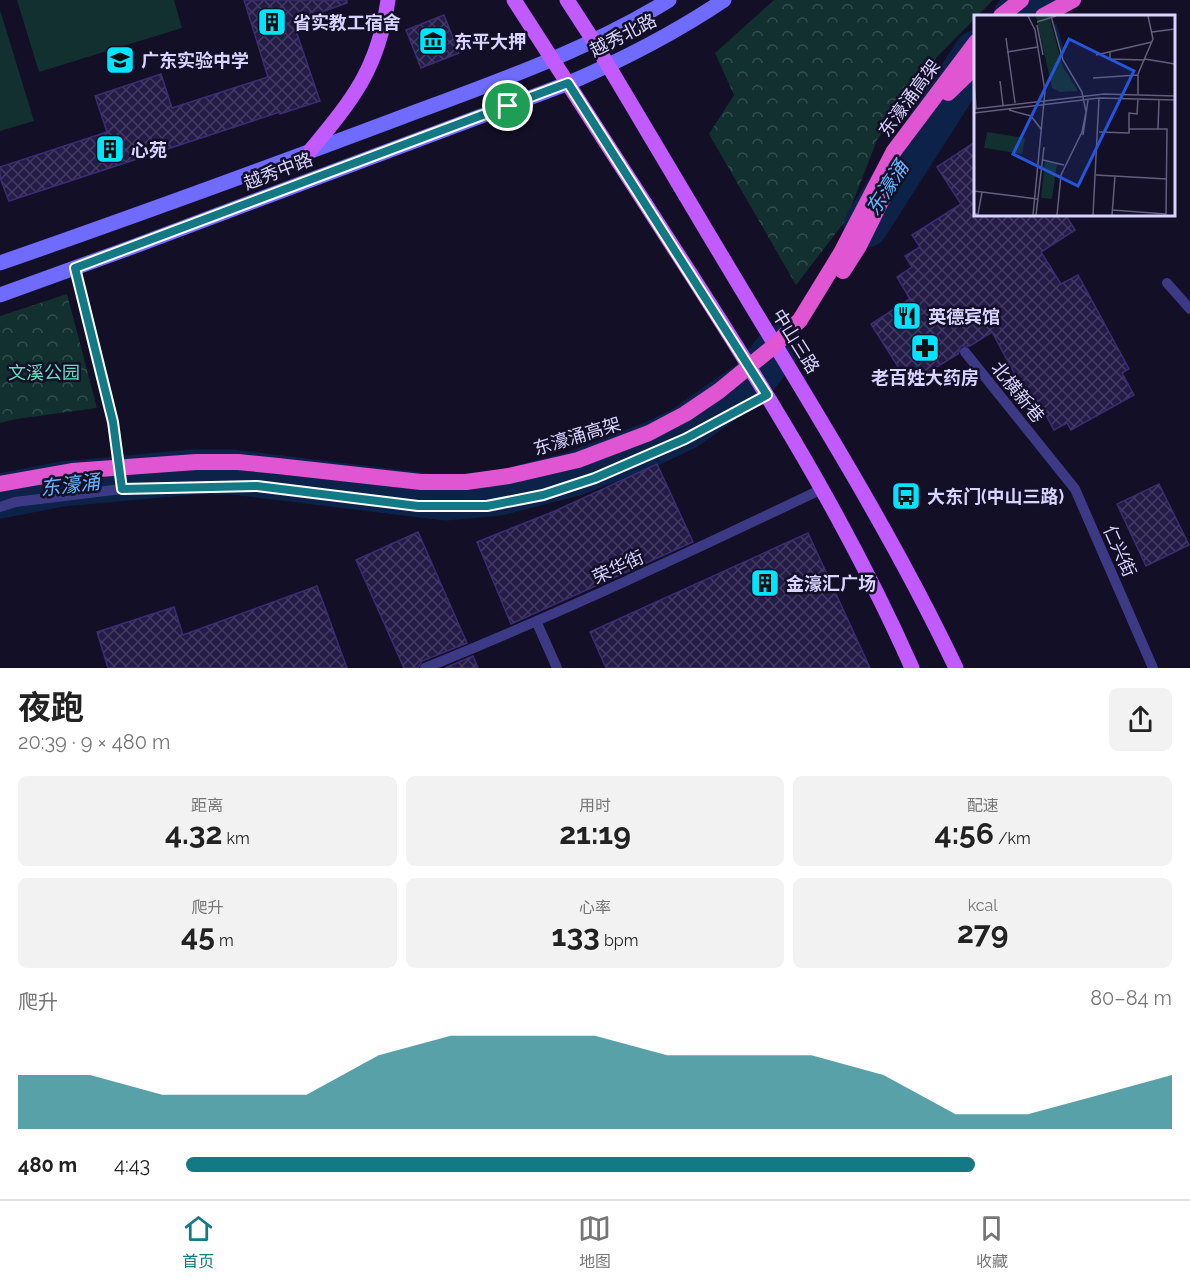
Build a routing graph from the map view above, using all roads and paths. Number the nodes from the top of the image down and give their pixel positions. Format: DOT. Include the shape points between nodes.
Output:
graph roads {
  1 [pos="388,0"];
  2 [pos="514,0"];
  3 [pos="567,0"];
  4 [pos="669,0"];
  5 [pos="724,0"];
  6 [pos="1022,0"];
  7 [pos="1073,0"];
  8 [pos="1002,15"];
  9 [pos="1045,15"];
  10 [pos="593,40"];
  11 [pos="974,43"];
  12 [pos="553,59"];
  13 [pos="609,66"];
  14 [pos="974,67"];
  15 [pos="568,83"];
  16 [pos="310,151"];
  17 [pos="0,263"];
  18 [pos="75,268"];
  19 [pos="1167,283"];
  20 [pos="0,295"];
  21 [pos="1190,309"];
  22 [pos="965,352"];
  23 [pos="767,395"];
  24 [pos="1046,454"];
  25 [pos="0,485"];
  26 [pos="122,486"];
  27 [pos="822,489"];
  28 [pos="0,507"];
  29 [pos="537,623"];
  30 [pos="425,668"];
  31 [pos="557,668"];
  32 [pos="912,668"];
  33 [pos="956,668"];
  34 [pos="1153,668"];
  1 -- 16 [label="main road" via="385,27 364,80 349,105"];
  2 -- 12 [label="main road"];
  3 -- 10 [label="main road, 中山三路"];
  4 -- 10 [label="main road, 越秀北路"];
  5 -- 13 [label="main road, 越秀北路"];
  6 -- 8 [label="highway"];
  7 -- 9 [label="highway"];
  10 -- 12 [label="main road, 越秀北路"];
  10 -- 13 [label="main road, 中山三路"];
  11 -- 25 [label="highway, 东濠涌高架, bridge" via="894,152 841,254 800,320 719,391 649,433 578,460 466,482 421,482 268,465 196,462 72,471"];
  12 -- 15 [label="main road"];
  12 -- 16 [label="main road, 越秀中路"];
  13 -- 15 [label="main road, 越秀北路"];
  13 -- 33 [label="main road, 中山三路" via="879,518"];
  14 -- 25 [label="highway, 东濠涌高架, bridge" via="948,93 918,134 844,271 803,322 737,381 655,433 582,460 481,483 415,485 291,470 179,466"];
  15 -- 18 [label="main road, 越秀中路"];
  15 -- 23 [label="main road"];
  16 -- 17 [label="main road, 越秀中路"];
  18 -- 20 [label="main road, 越秀中路"];
  18 -- 26 [label="lane" via="113,422"];
  19 -- 21 [label="lane"];
  22 -- 24 [label="lane, 北横新巷"];
  23 -- 26 [label="lane" via="685,439 595,478 543,495 487,506 418,506 257,486"];
  23 -- 27 [label="main road"];
  24 -- 34 [label="lane, 仁兴街" via="1075,489"];
  26 -- 28 [label="lane"];
  27 -- 29 [label="lane, 荣华街"];
  27 -- 32 [label="main road"];
  29 -- 30 [label="lane, 荣华街"];
  29 -- 31 [label="lane"];
}
